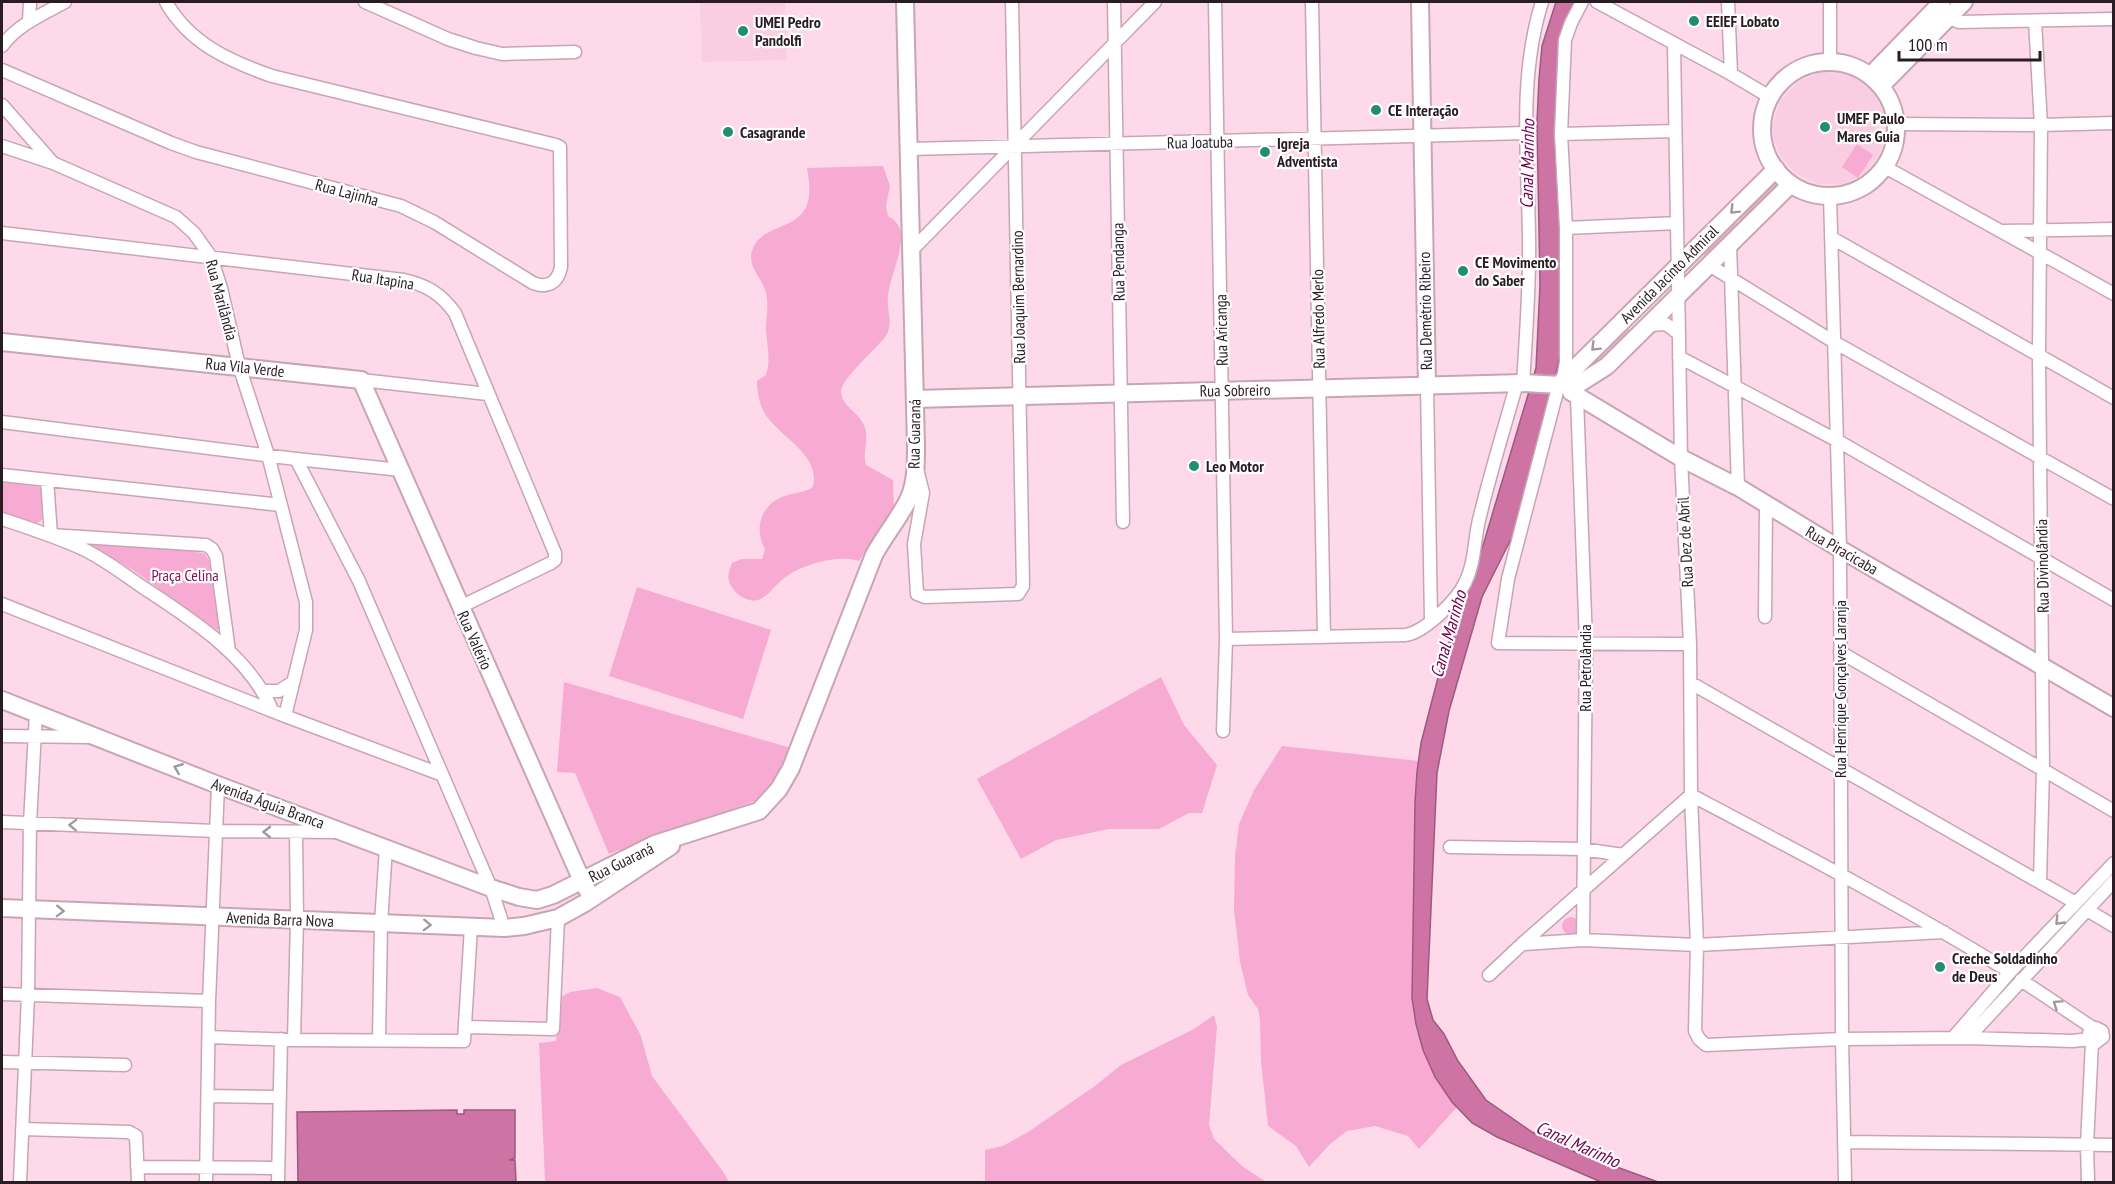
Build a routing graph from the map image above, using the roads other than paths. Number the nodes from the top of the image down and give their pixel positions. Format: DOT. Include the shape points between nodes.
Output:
graph roads {
  1 [pos="30,2"];
  2 [pos="65,2"];
  3 [pos="166,2"];
  4 [pos="365,2"];
  5 [pos="905,2"];
  6 [pos="1012,2"];
  7 [pos="1114,2"];
  8 [pos="1155,2"];
  9 [pos="1215,2"];
  10 [pos="1312,2"];
  11 [pos="1420,2"];
  12 [pos="1542,2"];
  13 [pos="1582,2"];
  14 [pos="1597,2"];
  15 [pos="1728,2"];
  16 [pos="1830,2"];
  17 [pos="1964,2"];
  18 [pos="1940,7"];
  19 [pos="2114,19"];
  20 [pos="29,21"];
  21 [pos="2035,21"];
  22 [pos="1114,43"];
  23 [pos="1674,44"];
  24 [pos="2,46"];
  25 [pos="575,52"];
  26 [pos="1830,62"];
  27 [pos="2,70"];
  28 [pos="1731,74"];
  29 [pos="1876,81"];
  30 [pos="1770,98"];
  31 [pos="2,105"];
  32 [pos="2114,123"];
  33 [pos="1896,124"];
  34 [pos="2041,125"];
  35 [pos="1675,131"];
  36 [pos="1527,134"];
  37 [pos="1561,134"];
  38 [pos="1422,136"];
  39 [pos="1314,139"];
  40 [pos="1217,141"];
  41 [pos="1116,144"];
  42 [pos="2,146"];
  43 [pos="1015,146"];
  44 [pos="909,149"];
  45 [pos="53,163"];
  46 [pos="1885,167"];
  47 [pos="1776,169"];
  48 [pos="1791,184"];
  49 [pos="1830,196"];
  50 [pos="1677,223"];
  51 [pos="1566,228"];
  52 [pos="2114,229"];
  53 [pos="2039,230"];
  54 [pos="1998,231"];
  55 [pos="2,233"];
  56 [pos="1832,238"];
  57 [pos="1730,244"];
  58 [pos="911,251"];
  59 [pos="2040,252"];
  60 [pos="212,256"];
  61 [pos="1709,265"];
  62 [pos="1678,266"];
  63 [pos="1731,280"];
  64 [pos="2114,294"];
  65 [pos="1678,296"];
  66 [pos="1649,325"];
  67 [pos="1679,334"];
  68 [pos="2,342"];
  69 [pos="1834,342"];
  70 [pos="2039,355"];
  71 [pos="1679,357"];
  72 [pos="1571,364"];
  73 [pos="239,366"];
  74 [pos="361,380"];
  75 [pos="1523,383"];
  76 [pos="1427,385"];
  77 [pos="1734,385"];
  78 [pos="1565,387"];
  79 [pos="1319,388"];
  80 [pos="1222,391"];
  81 [pos="488,393"];
  82 [pos="1121,393"];
  83 [pos="1020,396"];
  84 [pos="2114,398"];
  85 [pos="915,399"];
  86 [pos="2,422"];
  87 [pos="1838,441"];
  88 [pos="268,455"];
  89 [pos="1681,458"];
  90 [pos="2041,458"];
  91 [pos="297,459"];
  92 [pos="915,466"];
  93 [pos="401,470"];
  94 [pos="2,475"];
  95 [pos="47,480"];
  96 [pos="1738,487"];
  97 [pos="2114,499"];
  98 [pos="1766,505"];
  99 [pos="281,506"];
  100 [pos="2,519"];
  101 [pos="1123,522"];
  102 [pos="51,535"];
  103 [pos="1840,549"];
  104 [pos="2042,558"];
  105 [pos="2114,600"];
  106 [pos="2,604"];
  107 [pos="460,607"];
  108 [pos="1765,617"];
  109 [pos="1431,620"];
  110 [pos="1324,637"];
  111 [pos="1226,639"];
  112 [pos="1586,643"];
  113 [pos="1690,645"];
  114 [pos="229,651"];
  115 [pos="1840,652"];
  116 [pos="2043,667"];
  117 [pos="293,682"];
  118 [pos="1691,683"];
  119 [pos="263,691"];
  120 [pos="2,700"];
  121 [pos="2114,708"];
  122 [pos="272,710"];
  123 [pos="36,713"];
  124 [pos="285,716"];
  125 [pos="1223,731"];
  126 [pos="2,736"];
  127 [pos="35,737"];
  128 [pos="96,737"];
  129 [pos="1840,768"];
  130 [pos="2043,769"];
  131 [pos="440,774"];
  132 [pos="218,785"];
  133 [pos="1691,795"];
  134 [pos="2114,811"];
  135 [pos="2,822"];
  136 [pos="30,823"];
  137 [pos="707,828"];
  138 [pos="215,831"];
  139 [pos="347,832"];
  140 [pos="296,833"];
  141 [pos="1450,847"];
  142 [pos="386,848"];
  143 [pos="1582,849"];
  144 [pos="1623,855"];
  145 [pos="2114,863"];
  146 [pos="1842,874"];
  147 [pos="582,881"];
  148 [pos="2040,881"];
  149 [pos="2114,881"];
  150 [pos="491,888"];
  151 [pos="1582,891"];
  152 [pos="592,898"];
  153 [pos="537,900"];
  154 [pos="2081,907"];
  155 [pos="2,908"];
  156 [pos="29,910"];
  157 [pos="213,917"];
  158 [pos="558,918"];
  159 [pos="297,920"];
  160 [pos="381,923"];
  161 [pos="535,924"];
  162 [pos="2114,926"];
  163 [pos="471,927"];
  164 [pos="504,928"];
  165 [pos="1945,932"];
  166 [pos="1842,937"];
  167 [pos="1583,940"];
  168 [pos="1522,944"];
  169 [pos="1697,945"];
  170 [pos="2010,972"];
  171 [pos="1489,975"];
  172 [pos="2021,980"];
  173 [pos="2,994"];
  174 [pos="28,995"];
  175 [pos="209,1001"];
  176 [pos="465,1027"];
  177 [pos="209,1037"];
  178 [pos="2098,1037"];
  179 [pos="1953,1038"];
  180 [pos="1968,1038"];
  181 [pos="1842,1039"];
  182 [pos="280,1040"];
  183 [pos="294,1040"];
  184 [pos="379,1040"];
  185 [pos="2,1062"];
  186 [pos="25,1063"];
  187 [pos="125,1065"];
  188 [pos="208,1096"];
  189 [pos="279,1097"];
  190 [pos="22,1129"];
  191 [pos="1844,1142"];
  192 [pos="2114,1144"];
  193 [pos="2087,1145"];
  194 [pos="137,1167"];
  195 [pos="206,1167"];
  196 [pos="278,1168"];
  197 [pos="20,1182"];
  198 [pos="138,1182"];
  199 [pos="206,1182"];
  200 [pos="278,1182"];
  201 [pos="1845,1182"];
  202 [pos="2088,1182"];
  1 -- 20 [label="street"];
  2 -- 20 [label="street"];
  3 -- 27 [label="street, Rua Lajinha" via="190,34 206,47 250,69 560,147 561,267 555,281 542,286 401,206 188,149"];
  4 -- 25 [label="street" via="476,48 502,54"];
  5 -- 44 [label="street, Rua Guaraná"];
  6 -- 43 [label="street, Rua Joaquim Bernardino"];
  7 -- 22 [label="street, Rua Pendanga"];
  8 -- 22 [label="street"];
  9 -- 40 [label="street, Rua Aricanga"];
  10 -- 39 [label="street, Rua Alfredo Merlo"];
  11 -- 38 [label="street, Rua Demétrio Ribeiro"];
  12 -- 36 [label="street" via="1529,58"];
  13 -- 37 [label="street" via="1565,40"];
  14 -- 23 [label="street"];
  15 -- 28 [label="street"];
  16 -- 26 [label="street"];
  17 -- 18 [label="street"];
  18 -- 21 [label="street" via="1959,22"];
  18 -- 29 [label="street"];
  19 -- 21 [label="street"];
  20 -- 24 [label="street"];
  21 -- 34 [label="street, Rua Divinolândia"];
  22 -- 41 [label="street, Rua Pendanga"];
  22 -- 43 [label="street"];
  23 -- 28 [label="street"];
  23 -- 35 [label="street, Rua Dez de Abril"];
  26 -- 29 [label="street" via="1851,65"];
  26 -- 30 [label="street" via="1795,71"];
  28 -- 30 [label="street"];
  29 -- 33 [label="street" via="1892,104"];
  30 -- 47 [label="street" via="1762,128 1766,149"];
  31 -- 45 [label="street"];
  32 -- 34 [label="street"];
  33 -- 34 [label="street"];
  33 -- 46 [label="street" via="1894,147"];
  34 -- 53 [label="street, Rua Divinolândia"];
  35 -- 37 [label="street"];
  35 -- 50 [label="street, Rua Dez de Abril"];
  36 -- 38 [label="street, Rua Joatuba"];
  36 -- 75 [label="street" via="1530,254"];
  37 -- 51 [label="street"];
  38 -- 39 [label="street, Rua Joatuba"];
  38 -- 76 [label="street, Rua Demétrio Ribeiro"];
  39 -- 40 [label="street, Rua Joatuba"];
  39 -- 79 [label="street, Rua Alfredo Merlo"];
  40 -- 41 [label="street, Rua Joatuba"];
  40 -- 80 [label="street, Rua Aricanga"];
  41 -- 43 [label="street, Rua Joatuba"];
  41 -- 82 [label="street, Rua Pendanga"];
  42 -- 45 [label="street, Rua Marilândia"];
  43 -- 44 [label="street, Rua Joatuba"];
  43 -- 58 [label="street"];
  43 -- 83 [label="street, Rua Joaquim Bernardino"];
  44 -- 58 [label="street, Rua Guaraná"];
  45 -- 60 [label="street, Rua Marilândia" via="176,218"];
  46 -- 49 [label="street" via="1857,190"];
  46 -- 54 [label="street"];
  47 -- 48 [label="street"];
  47 -- 62 [label="street, Avenida Jacinto Admiral, one-way"];
  48 -- 49 [label="street" via="1809,193"];
  48 -- 57 [label="street, Avenida Jacinto Admiral"];
  49 -- 56 [label="street, Rua Henrique Gonçalves Laranja"];
  50 -- 51 [label="street"];
  50 -- 62 [label="street, Rua Dez de Abril"];
  51 -- 72 [label="street"];
  52 -- 53 [label="street"];
  53 -- 54 [label="street"];
  53 -- 59 [label="street, Rua Divinolândia"];
  54 -- 59 [label="street"];
  55 -- 60 [label="street, Rua Itapina"];
  56 -- 69 [label="street, Rua Henrique Gonçalves Laranja"];
  56 -- 70 [label="street"];
  57 -- 61 [label="street, Avenida Jacinto Admiral"];
  57 -- 63 [label="street"];
  58 -- 85 [label="street, Rua Guaraná"];
  59 -- 64 [label="street"];
  59 -- 70 [label="street, Rua Divinolândia"];
  60 -- 73 [label="street, Rua Marilândia"];
  60 -- 81 [label="street, Rua Itapina" via="404,280 429,288 455,313"];
  61 -- 63 [label="street"];
  61 -- 65 [label="street, Avenida Jacinto Admiral"];
  62 -- 65 [label="street, Rua Dez de Abril"];
  62 -- 72 [label="street, Avenida Jacinto Admiral, one-way"];
  63 -- 69 [label="street"];
  63 -- 77 [label="street"];
  65 -- 66 [label="street, Avenida Jacinto Admiral"];
  65 -- 67 [label="street, Rua Dez de Abril"];
  66 -- 67 [label="street" via="1666,324"];
  66 -- 78 [label="street, Avenida Jacinto Admiral" via="1598,374"];
  67 -- 71 [label="street, Rua Dez de Abril"];
  68 -- 73 [label="street, Rua Vila Verde"];
  69 -- 87 [label="street, Rua Henrique Gonçalves Laranja"];
  69 -- 90 [label="street"];
  70 -- 84 [label="street"];
  70 -- 90 [label="street, Rua Divinolândia"];
  71 -- 77 [label="street"];
  71 -- 89 [label="street, Rua Dez de Abril"];
  72 -- 78 [label="street, Avenida Jacinto Admiral"];
  73 -- 74 [label="street, Rua Vila Verde"];
  73 -- 88 [label="street, Rua Marilândia"];
  74 -- 81 [label="street, Rua Vila Verde"];
  74 -- 93 [label="street, Rua Valério"];
  75 -- 76 [label="street, Rua Sobreiro"];
  75 -- 78 [label="street, Rua Sobreiro"];
  75 -- 109 [label="street" via="1481,512 1469,575 1458,595"];
  76 -- 79 [label="street, Rua Sobreiro"];
  76 -- 109 [label="street, Rua Demétrio Ribeiro"];
  77 -- 87 [label="street"];
  77 -- 96 [label="street"];
  78 -- 89 [label="street, Rua Piracicaba"];
  78 -- 112 [label="street, Rua Petrolândia"];
  78 -- 112 [label="street" via="1508,579 1498,643"];
  79 -- 80 [label="street, Rua Sobreiro"];
  79 -- 110 [label="street, Rua Alfredo Merlo"];
  80 -- 82 [label="street, Rua Sobreiro"];
  80 -- 111 [label="street, Rua Aricanga"];
  81 -- 107 [label="street, Rua Itapina" via="555,560"];
  82 -- 83 [label="street, Rua Sobreiro"];
  82 -- 101 [label="street, Rua Pendanga"];
  83 -- 85 [label="street, Rua Sobreiro"];
  83 -- 92 [label="street, Rua Joaquim Bernardino" via="1023,586 1015,596 917,594 914,544 923,493"];
  85 -- 92 [label="street, Rua Guaraná"];
  86 -- 88 [label="street"];
  87 -- 103 [label="street, Rua Henrique Gonçalves Laranja"];
  87 -- 104 [label="street"];
  88 -- 91 [label="street"];
  88 -- 99 [label="street, Rua Marilândia"];
  89 -- 96 [label="street, Rua Piracicaba"];
  89 -- 113 [label="street, Rua Dez de Abril"];
  90 -- 97 [label="street"];
  90 -- 104 [label="street, Rua Divinolândia"];
  91 -- 93 [label="street"];
  91 -- 131 [label="street" via="359,581"];
  92 -- 137 [label="street, Rua Guaraná" via="909,498 874,555 785,780 759,811"];
  93 -- 107 [label="street, Rua Valério"];
  94 -- 95 [label="street"];
  95 -- 99 [label="street"];
  95 -- 102 [label="street"];
  96 -- 98 [label="street, Rua Piracicaba"];
  98 -- 103 [label="street, Rua Piracicaba"];
  98 -- 108 [label="street"];
  99 -- 117 [label="street, Rua Marilândia" via="306,602 306,630"];
  100 -- 102 [label="street"];
  102 -- 114 [label="street" via="100,558 172,606"];
  102 -- 114 [label="street" via="206,545 213,549"];
  103 -- 115 [label="street, Rua Henrique Gonçalves Laranja"];
  103 -- 116 [label="street, Rua Piracicaba"];
  104 -- 105 [label="street"];
  104 -- 116 [label="street, Rua Divinolândia"];
  106 -- 122 [label="street"];
  107 -- 147 [label="street, Rua Valério"];
  109 -- 110 [label="street" via="1409,635"];
  110 -- 111 [label="street"];
  111 -- 125 [label="street, Rua Aricanga"];
  112 -- 113 [label="street"];
  112 -- 143 [label="street, Rua Petrolândia"];
  113 -- 118 [label="street, Rua Dez de Abril"];
  114 -- 119 [label="street"];
  115 -- 129 [label="street, Rua Henrique Gonçalves Laranja"];
  115 -- 130 [label="street"];
  116 -- 121 [label="street, Rua Piracicaba"];
  116 -- 130 [label="street, Rua Divinolândia"];
  117 -- 119 [label="street" via="279,691"];
  117 -- 124 [label="street, Rua Marilândia"];
  118 -- 129 [label="street"];
  118 -- 133 [label="street, Rua Dez de Abril"];
  119 -- 122 [label="street"];
  120 -- 123 [label="street, Avenida Águia Branca"];
  122 -- 124 [label="street"];
  123 -- 127 [label="street"];
  123 -- 128 [label="street, Avenida Águia Branca"];
  124 -- 131 [label="street"];
  126 -- 127 [label="street"];
  127 -- 128 [label="street"];
  127 -- 136 [label="street"];
  132 -- 128 [label="street, Avenida Águia Branca, one-way"];
  129 -- 146 [label="street, Rua Henrique Gonçalves Laranja"];
  129 -- 148 [label="street"];
  130 -- 134 [label="street"];
  130 -- 148 [label="street, Rua Divinolândia"];
  131 -- 150 [label="street"];
  132 -- 138 [label="street"];
  132 -- 139 [label="street, Avenida Águia Branca"];
  133 -- 144 [label="street"];
  133 -- 146 [label="street"];
  133 -- 169 [label="street, Rua Dez de Abril"];
  135 -- 136 [label="street"];
  138 -- 136 [label="street, one-way"];
  136 -- 156 [label="street"];
  137 -- 147 [label="street, Rua Guaraná" via="655,844"];
  137 -- 152 [label="street, Rua Guaraná" via="671,846"];
  140 -- 138 [label="street, one-way"];
  138 -- 157 [label="street"];
  139 -- 140 [label="street"];
  139 -- 142 [label="street, Avenida Águia Branca"];
  140 -- 159 [label="street"];
  141 -- 143 [label="street"];
  142 -- 150 [label="street, Avenida Águia Branca"];
  142 -- 160 [label="street"];
  143 -- 144 [label="street"];
  143 -- 151 [label="street, Rua Petrolândia"];
  144 -- 151 [label="street"];
  145 -- 154 [label="street"];
  146 -- 165 [label="street"];
  146 -- 166 [label="street, Rua Henrique Gonçalves Laranja"];
  147 -- 152 [label="street, Rua Valério"];
  147 -- 153 [label="street, Rua Guaraná"];
  148 -- 154 [label="street"];
  149 -- 154 [label="street"];
  150 -- 153 [label="street, Avenida Águia Branca"];
  150 -- 164 [label="street"];
  151 -- 167 [label="street, Rua Petrolândia"];
  151 -- 168 [label="street"];
  152 -- 158 [label="street, Rua Guaraná"];
  153 -- 161 [label="street" via="539,914"];
  154 -- 162 [label="street"];
  154 -- 170 [label="street, one-way"];
  154 -- 172 [label="street"];
  155 -- 156 [label="street, Avenida Barra Nova"];
  156 -- 157 [label="street, Avenida Barra Nova, one-way"];
  156 -- 174 [label="street"];
  157 -- 159 [label="street, Avenida Barra Nova"];
  157 -- 175 [label="street"];
  158 -- 161 [label="street, Avenida Barra Nova"];
  158 -- 176 [label="street" via="553,1029"];
  159 -- 160 [label="street, Avenida Barra Nova"];
  159 -- 183 [label="street"];
  160 -- 163 [label="street, Avenida Barra Nova, one-way"];
  160 -- 184 [label="street"];
  161 -- 164 [label="street, Avenida Barra Nova"];
  163 -- 164 [label="street, Avenida Barra Nova"];
  163 -- 176 [label="street"];
  165 -- 166 [label="street"];
  165 -- 170 [label="street"];
  166 -- 169 [label="street"];
  166 -- 181 [label="street, Rua Henrique Gonçalves Laranja"];
  167 -- 168 [label="street"];
  167 -- 169 [label="street"];
  168 -- 171 [label="street"];
  169 -- 181 [label="street, Rua Dez de Abril" via="1695,1030 1706,1045"];
  170 -- 179 [label="street"];
  178 -- 172 [label="street, one-way"];
  172 -- 180 [label="street"];
  173 -- 174 [label="street"];
  174 -- 175 [label="street"];
  174 -- 186 [label="street"];
  175 -- 177 [label="street"];
  176 -- 184 [label="street" via="464,1041"];
  177 -- 182 [label="street"];
  177 -- 188 [label="street"];
  178 -- 180 [label="street" via="2073,1041"];
  178 -- 193 [label="street" via="2090,1053"];
  179 -- 180 [label="street"];
  179 -- 181 [label="street"];
  181 -- 191 [label="street, Rua Henrique Gonçalves Laranja"];
  182 -- 183 [label="street"];
  182 -- 189 [label="street"];
  183 -- 184 [label="street"];
  185 -- 186 [label="street"];
  186 -- 187 [label="street"];
  186 -- 190 [label="street"];
  188 -- 189 [label="street"];
  188 -- 195 [label="street"];
  189 -- 196 [label="street"];
  190 -- 194 [label="street" via="129,1132 136,1136"];
  190 -- 197 [label="street"];
  191 -- 193 [label="street"];
  191 -- 201 [label="street, Rua Henrique Gonçalves Laranja"];
  192 -- 193 [label="street"];
  193 -- 202 [label="street"];
  194 -- 195 [label="street"];
  194 -- 198 [label="street"];
  195 -- 196 [label="street"];
  195 -- 199 [label="street"];
  196 -- 200 [label="street"];
}
